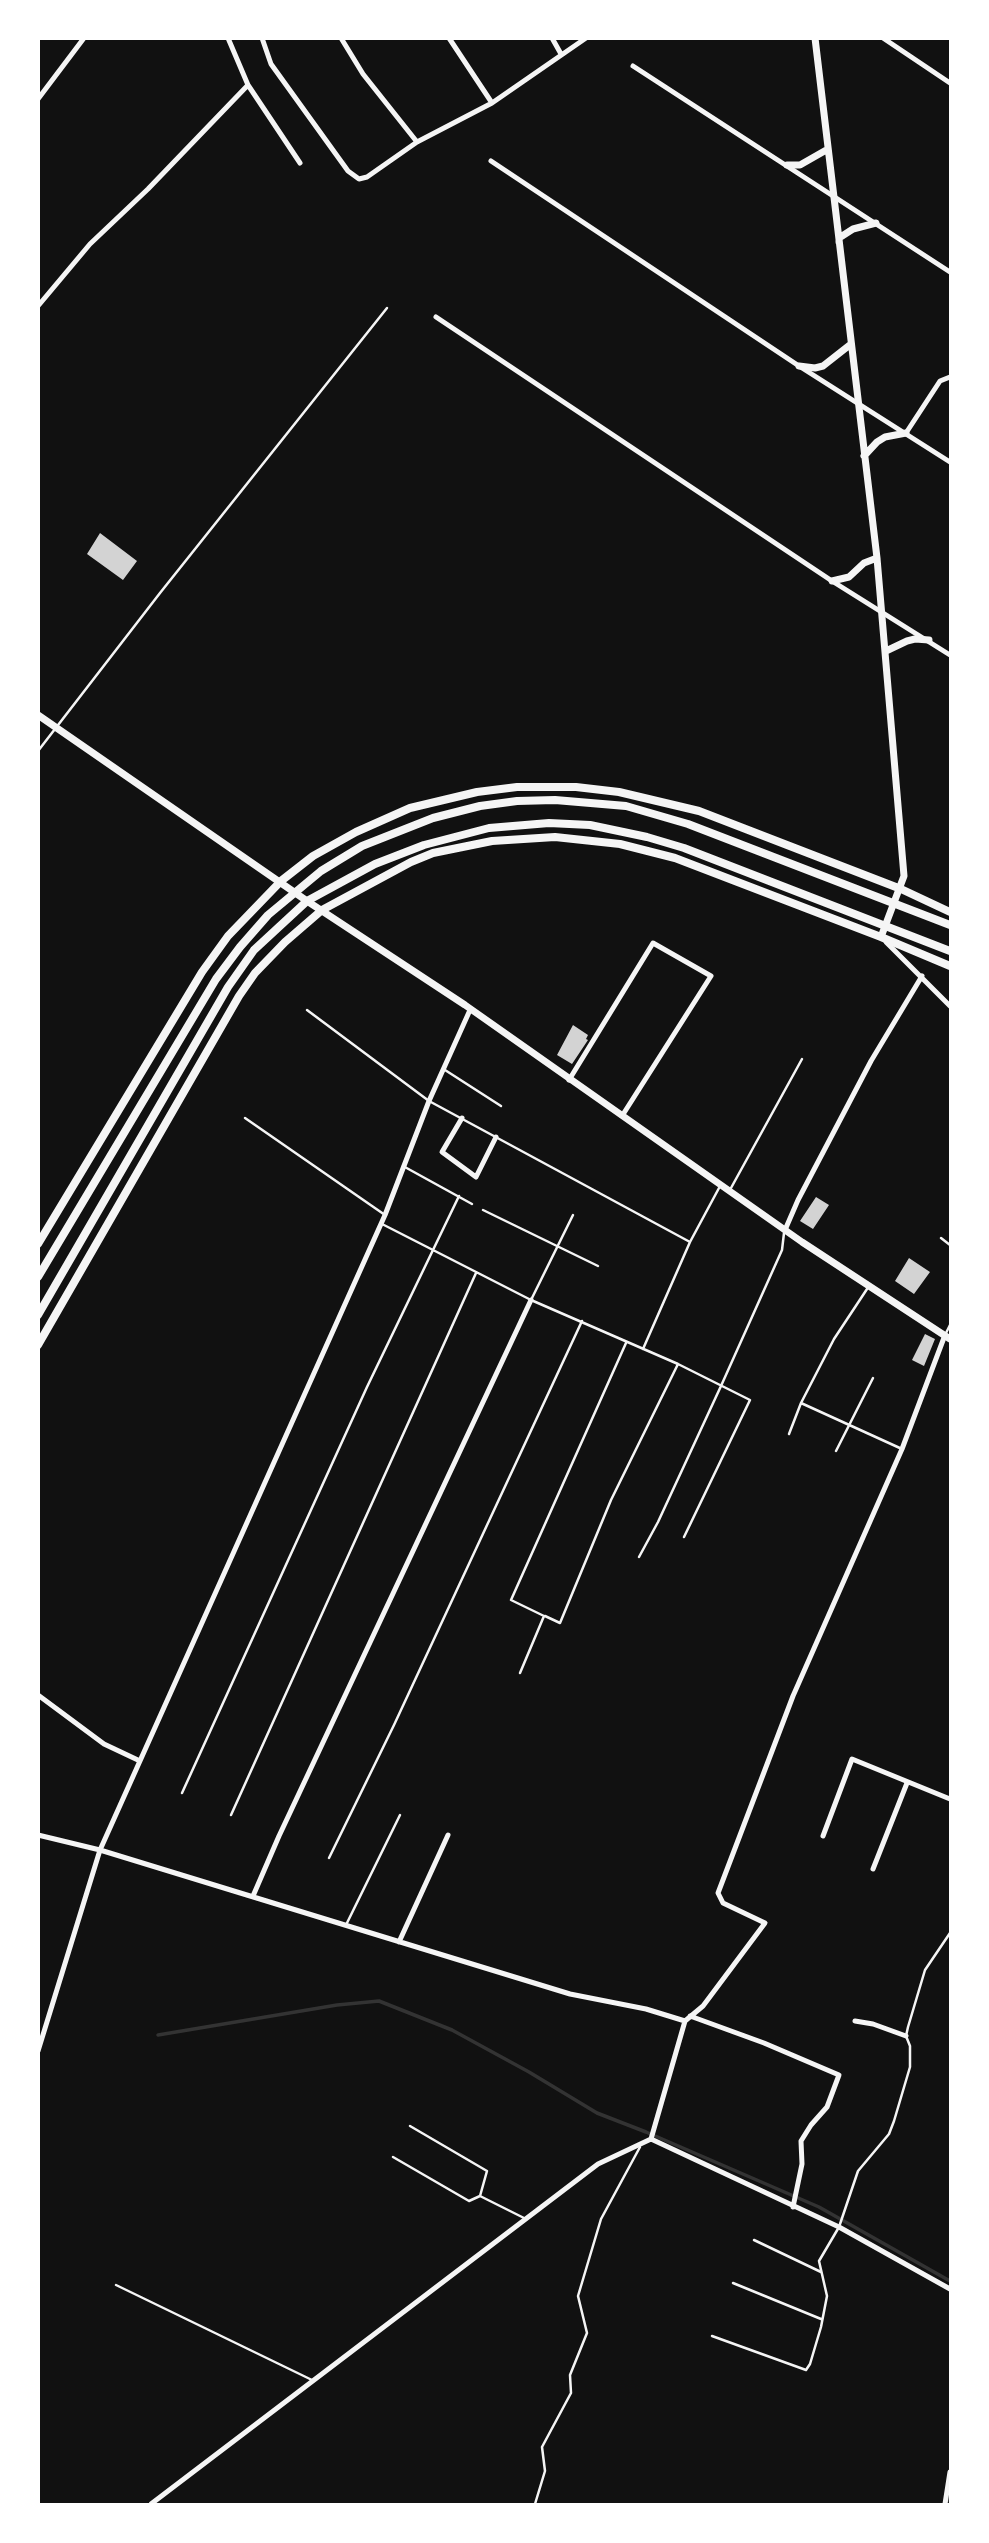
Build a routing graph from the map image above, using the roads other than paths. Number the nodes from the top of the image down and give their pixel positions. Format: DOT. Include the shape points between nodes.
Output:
graph roads {
  1 [pos="84,38"];
  2 [pos="229,38"];
  3 [pos="341,38"];
  4 [pos="449,38"];
  5 [pos="552,38"];
  6 [pos="586,38"];
  7 [pos="815,38"];
  8 [pos="883,38"];
  9 [pos="264,39"];
  10 [pos="561,54"];
  11 [pos="634,66"];
  12 [pos="950,83"];
  13 [pos="248,85"];
  14 [pos="38,99"];
  15 [pos="492,103"];
  16 [pos="417,142"];
  17 [pos="828,149"];
  18 [pos="491,161"];
  19 [pos="300,163"];
  20 [pos="788,165"];
  21 [pos="833,197"];
  22 [pos="876,223"];
  23 [pos="839,243"];
  24 [pos="950,272"];
  25 [pos="38,306"];
  26 [pos="387,308"];
  27 [pos="436,317"];
  28 [pos="851,344"];
  29 [pos="799,366"];
  30 [pos="950,377"];
  31 [pos="857,403"];
  32 [pos="906,433"];
  33 [pos="864,456"];
  34 [pos="950,462"];
  35 [pos="877,558"];
  36 [pos="832,581"];
  37 [pos="882,611"];
  38 [pos="929,640"];
  39 [pos="886,651"];
  40 [pos="950,655"];
  41 [pos="38,715"];
  42 [pos="56,726"];
  43 [pos="38,751"];
  44 [pos="281,881"];
  45 [pos="901,890"];
  46 [pos="295,892"];
  47 [pos="307,901"];
  48 [pos="895,904"];
  49 [pos="322,910"];
  50 [pos="950,912"];
  51 [pos="886,925"];
  52 [pos="950,925"];
  53 [pos="881,937"];
  54 [pos="950,951"];
  55 [pos="950,966"];
  56 [pos="922,976"];
  57 [pos="950,1006"];
  58 [pos="307,1010"];
  59 [pos="470,1010"];
  60 [pos="802,1059"];
  61 [pos="442,1069"];
  62 [pos="569,1080"];
  63 [pos="429,1101"];
  64 [pos="501,1106"];
  65 [pos="622,1116"];
  66 [pos="245,1118"];
  67 [pos="462,1118"];
  68 [pos="496,1137"];
  69 [pos="403,1166"];
  70 [pos="721,1185"];
  71 [pos="729,1191"];
  72 [pos="459,1196"];
  73 [pos="472,1204"];
  74 [pos="483,1210"];
  75 [pos="384,1215"];
  76 [pos="573,1215"];
  77 [pos="381,1223"];
  78 [pos="785,1230"];
  79 [pos="941,1238"];
  80 [pos="690,1242"];
  81 [pos="38,1244"];
  82 [pos="950,1244"];
  83 [pos="558,1246"];
  84 [pos="433,1249"];
  85 [pos="598,1266"];
  86 [pos="476,1273"];
  87 [pos="38,1277"];
  88 [pos="869,1285"];
  89 [pos="531,1300"];
  90 [pos="38,1315"];
  91 [pos="582,1321"];
  92 [pos="950,1325"];
  93 [pos="948,1337"];
  94 [pos="626,1343"];
  95 [pos="38,1345"];
  96 [pos="643,1349"];
  97 [pos="678,1364"];
  98 [pos="873,1378"];
  99 [pos="721,1386"];
  100 [pos="802,1402"];
  101 [pos="849,1424"];
  102 [pos="789,1434"];
  103 [pos="902,1449"];
  104 [pos="836,1451"];
  105 [pos="684,1537"];
  106 [pos="639,1557"];
  107 [pos="544,1616"];
  108 [pos="520,1673"];
  109 [pos="38,1695"];
  110 [pos="140,1761"];
  111 [pos="907,1783"];
  112 [pos="181,1793"];
  113 [pos="950,1799"];
  114 [pos="230,1815"];
  115 [pos="400,1815"];
  116 [pos="38,1835"];
  117 [pos="448,1835"];
  118 [pos="823,1836"];
  119 [pos="100,1850"];
  120 [pos="329,1858"];
  121 [pos="873,1869"];
  122 [pos="253,1896"];
  123 [pos="346,1926"];
  124 [pos="950,1933"];
  125 [pos="399,1942"];
  126 [pos="687,2019"];
  127 [pos="855,2021"];
  128 [pos="906,2036"];
  129 [pos="38,2051"];
  130 [pos="410,2126"];
  131 [pos="652,2139"];
  132 [pos="642,2143"];
  133 [pos="393,2157"];
  134 [pos="480,2196"];
  135 [pos="793,2207"];
  136 [pos="526,2219"];
  137 [pos="839,2227"];
  138 [pos="754,2240"];
  139 [pos="821,2272"];
  140 [pos="733,2283"];
  141 [pos="116,2285"];
  142 [pos="950,2288"];
  143 [pos="823,2319"];
  144 [pos="712,2336"];
  145 [pos="315,2382"];
  146 [pos="950,2472"];
  147 [pos="151,2504"];
  148 [pos="535,2504"];
  149 [pos="945,2504"];
  1 -- 14 [label="street"];
  2 -- 13 [label="street"];
  3 -- 16 [label="street"];
  4 -- 15 [label="street"];
  5 -- 10 [label="street"];
  6 -- 10 [label="street"];
  7 -- 17 [label="street"];
  8 -- 12 [label="street"];
  9 -- 16 [label="street" via="271,64 348,171 359,179"];
  10 -- 15 [label="street"];
  11 -- 20 [label="street"];
  13 -- 19 [label="street"];
  13 -- 25 [label="street" via="90,244"];
  15 -- 16 [label="street"];
  17 -- 20 [label="street" via="800,165"];
  17 -- 21 [label="street"];
  18 -- 29 [label="street"];
  20 -- 21 [label="street"];
  21 -- 22 [label="street"];
  21 -- 23 [label="street"];
  22 -- 23 [label="street" via="853,229 839,237"];
  22 -- 24 [label="street"];
  23 -- 28 [label="street"];
  26 -- 42 [label="lane"];
  27 -- 36 [label="street"];
  28 -- 29 [label="street" via="823,366"];
  28 -- 31 [label="street"];
  29 -- 31 [label="street"];
  30 -- 32 [label="street" via="940,382"];
  31 -- 32 [label="street"];
  31 -- 33 [label="street"];
  32 -- 33 [label="street" via="885,437"];
  32 -- 34 [label="street"];
  33 -- 35 [label="street"];
  35 -- 36 [label="street" via="864,562 849,577"];
  35 -- 37 [label="street"];
  36 -- 37 [label="street"];
  37 -- 38 [label="street"];
  37 -- 39 [label="street"];
  38 -- 39 [label="street" via="906,641"];
  38 -- 40 [label="street"];
  39 -- 45 [label="street" via="904,876"];
  41 -- 42 [label="street"];
  42 -- 43 [label="lane"];
  42 -- 44 [label="street"];
  44 -- 45 [label="main road" via="313,856 410,808 477,792 576,787 620,792 699,811"];
  44 -- 46 [label="street"];
  44 -- 81 [label="main road" via="228,936 202,972"];
  45 -- 48 [label="street"];
  45 -- 50 [label="main road"];
  46 -- 47 [label="street"];
  46 -- 48 [label="main road" via="362,846 433,818 480,806 555,800 626,806 688,824"];
  46 -- 87 [label="main road" via="268,915 216,979"];
  47 -- 49 [label="street"];
  47 -- 51 [label="main road" via="375,864 424,845 489,828 549,823 590,825 647,837"];
  47 -- 90 [label="main road" via="254,950 228,987"];
  48 -- 51 [label="street"];
  48 -- 52 [label="main road"];
  49 -- 53 [label="main road" via="433,853 492,841 555,837 620,844 675,858"];
  49 -- 59 [label="street"];
  49 -- 95 [label="main road" via="285,942 239,996"];
  51 -- 53 [label="street"];
  51 -- 54 [label="main road"];
  53 -- 55 [label="main road"];
  53 -- 56 [label="street"];
  56 -- 57 [label="street"];
  56 -- 78 [label="street" via="871,1061"];
  58 -- 63 [label="lane"];
  59 -- 61 [label="street"];
  59 -- 62 [label="street"];
  60 -- 71 [label="lane"];
  61 -- 63 [label="street"];
  61 -- 64 [label="lane"];
  62 -- 65 [label="street"];
  62 -- 65 [label="street" via="653,943 711,976"];
  63 -- 67 [label="lane"];
  63 -- 69 [label="street"];
  65 -- 70 [label="street"];
  66 -- 75 [label="lane"];
  67 -- 68 [label="lane"];
  67 -- 68 [label="street" via="442,1152 476,1177"];
  68 -- 80 [label="lane"];
  69 -- 72 [label="lane"];
  69 -- 75 [label="street"];
  70 -- 71 [label="street"];
  70 -- 80 [label="lane"];
  71 -- 78 [label="street"];
  72 -- 73 [label="lane"];
  72 -- 84 [label="lane"];
  74 -- 83 [label="lane"];
  75 -- 77 [label="street"];
  76 -- 83 [label="lane"];
  77 -- 84 [label="lane"];
  77 -- 110 [label="street"];
  78 -- 88 [label="street"];
  78 -- 99 [label="lane" via="782,1250"];
  79 -- 82 [label="lane"];
  80 -- 96 [label="lane"];
  83 -- 85 [label="lane"];
  83 -- 89 [label="lane"];
  84 -- 86 [label="lane"];
  84 -- 112 [label="lane"];
  86 -- 89 [label="lane"];
  86 -- 114 [label="lane"];
  88 -- 93 [label="street"];
  88 -- 100 [label="lane" via="834,1339"];
  89 -- 91 [label="lane"];
  89 -- 122 [label="street"];
  91 -- 94 [label="lane"];
  91 -- 120 [label="lane"];
  92 -- 93 [label="lane"];
  93 -- 103 [label="street"];
  94 -- 96 [label="lane"];
  94 -- 107 [label="lane" via="511,1600"];
  96 -- 97 [label="lane"];
  97 -- 99 [label="lane"];
  97 -- 107 [label="lane" via="611,1500 560,1623"];
  98 -- 101 [label="lane"];
  99 -- 105 [label="lane" via="750,1400"];
  99 -- 106 [label="lane"];
  100 -- 101 [label="lane"];
  100 -- 102 [label="lane"];
  101 -- 103 [label="lane"];
  101 -- 104 [label="lane"];
  103 -- 126 [label="street" via="793,1696 718,1893 723,1903 765,1923 703,2006"];
  107 -- 108 [label="lane"];
  109 -- 110 [label="street" via="104,1744"];
  110 -- 119 [label="street"];
  111 -- 113 [label="street"];
  111 -- 118 [label="street" via="852,1759"];
  111 -- 121 [label="street"];
  115 -- 123 [label="lane"];
  116 -- 119 [label="street"];
  117 -- 125 [label="street"];
  119 -- 122 [label="street"];
  119 -- 129 [label="street"];
  122 -- 123 [label="street"];
  123 -- 125 [label="street"];
  124 -- 128 [label="lane" via="925,1970"];
  125 -- 126 [label="street" via="570,1994"];
  126 -- 131 [label="street"];
  126 -- 135 [label="street" via="764,2043 839,2075 827,2107 801,2141 802,2164"];
  127 -- 128 [label="street"];
  128 -- 137 [label="lane" via="910,2067 894,2121 859,2171"];
  130 -- 134 [label="lane" via="487,2171"];
  131 -- 132 [label="street"];
  131 -- 135 [label="street"];
  132 -- 136 [label="street" via="598,2164"];
  132 -- 148 [label="lane" via="601,2219 578,2296 587,2333 570,2375 571,2393 541,2447 545,2471"];
  133 -- 134 [label="lane" via="469,2201"];
  134 -- 136 [label="lane"];
  135 -- 137 [label="street"];
  136 -- 145 [label="street"];
  137 -- 139 [label="lane" via="819,2261"];
  137 -- 142 [label="street"];
  138 -- 139 [label="lane"];
  139 -- 143 [label="lane" via="827,2296"];
  140 -- 143 [label="lane"];
  141 -- 145 [label="lane"];
  143 -- 144 [label="lane" via="806,2370"];
  145 -- 147 [label="street"];
  146 -- 149 [label="street"];
}
